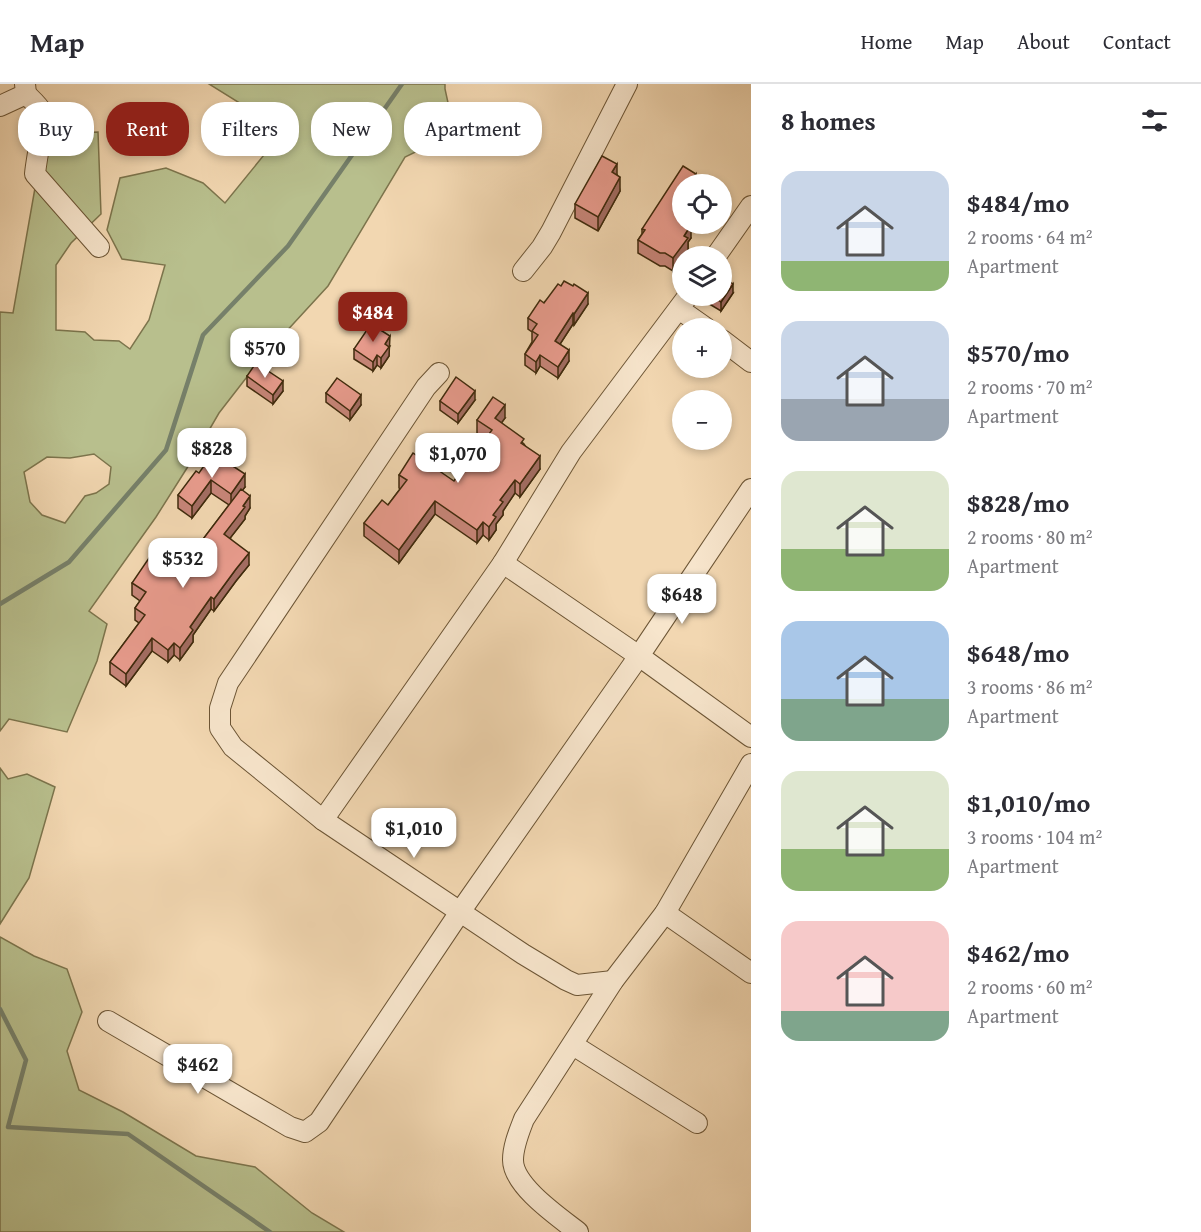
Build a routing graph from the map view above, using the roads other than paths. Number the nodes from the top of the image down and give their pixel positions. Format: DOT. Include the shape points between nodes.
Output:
graph roads {
  1 [pos="627,84"];
  2 [pos="26,89"];
  3 [pos="0,106"];
  4 [pos="751,206"];
  5 [pos="723,246"];
  6 [pos="99,247"];
  7 [pos="523,271"];
  8 [pos="681,306"];
  9 [pos="687,306"];
  10 [pos="698,318"];
  11 [pos="732,348"];
  12 [pos="751,362"];
  13 [pos="440,373"];
  14 [pos="750,495"];
  15 [pos="503,563"];
  16 [pos="639,656"];
  17 [pos="751,737"];
  18 [pos="748,777"];
  19 [pos="323,820"];
  20 [pos="460,912"];
  21 [pos="665,913"];
  22 [pos="751,973"];
  23 [pos="613,981"];
  24 [pos="108,1021"];
  25 [pos="573,1045"];
  26 [pos="697,1123"];
  27 [pos="578,1232"];
  1 -- 7 [label="street" via="551,232"];
  2 -- 3 [label="street"];
  2 -- 6 [label="street" via="42,111 43,120 35,174"];
  4 -- 5 [label="street"];
  8 -- 15 [label="street" via="571,452"];
  9 -- 10 [label="street"];
  11 -- 12 [label="street"];
  13 -- 19 [label="street" via="426,387 228,683 220,708 220,728 233,747"];
  14 -- 16 [label="street"];
  15 -- 16 [label="street"];
  15 -- 19 [label="street"];
  16 -- 17 [label="street"];
  16 -- 20 [label="street"];
  18 -- 21 [label="street"];
  19 -- 20 [label="street"];
  20 -- 23 [label="street" via="577,986"];
  20 -- 24 [label="street" via="319,1122 305,1132 290,1127"];
  21 -- 22 [label="street"];
  21 -- 23 [label="street"];
  23 -- 25 [label="street"];
  25 -- 26 [label="street"];
  25 -- 27 [label="street" via="524,1119 512,1162 522,1184"];
}
